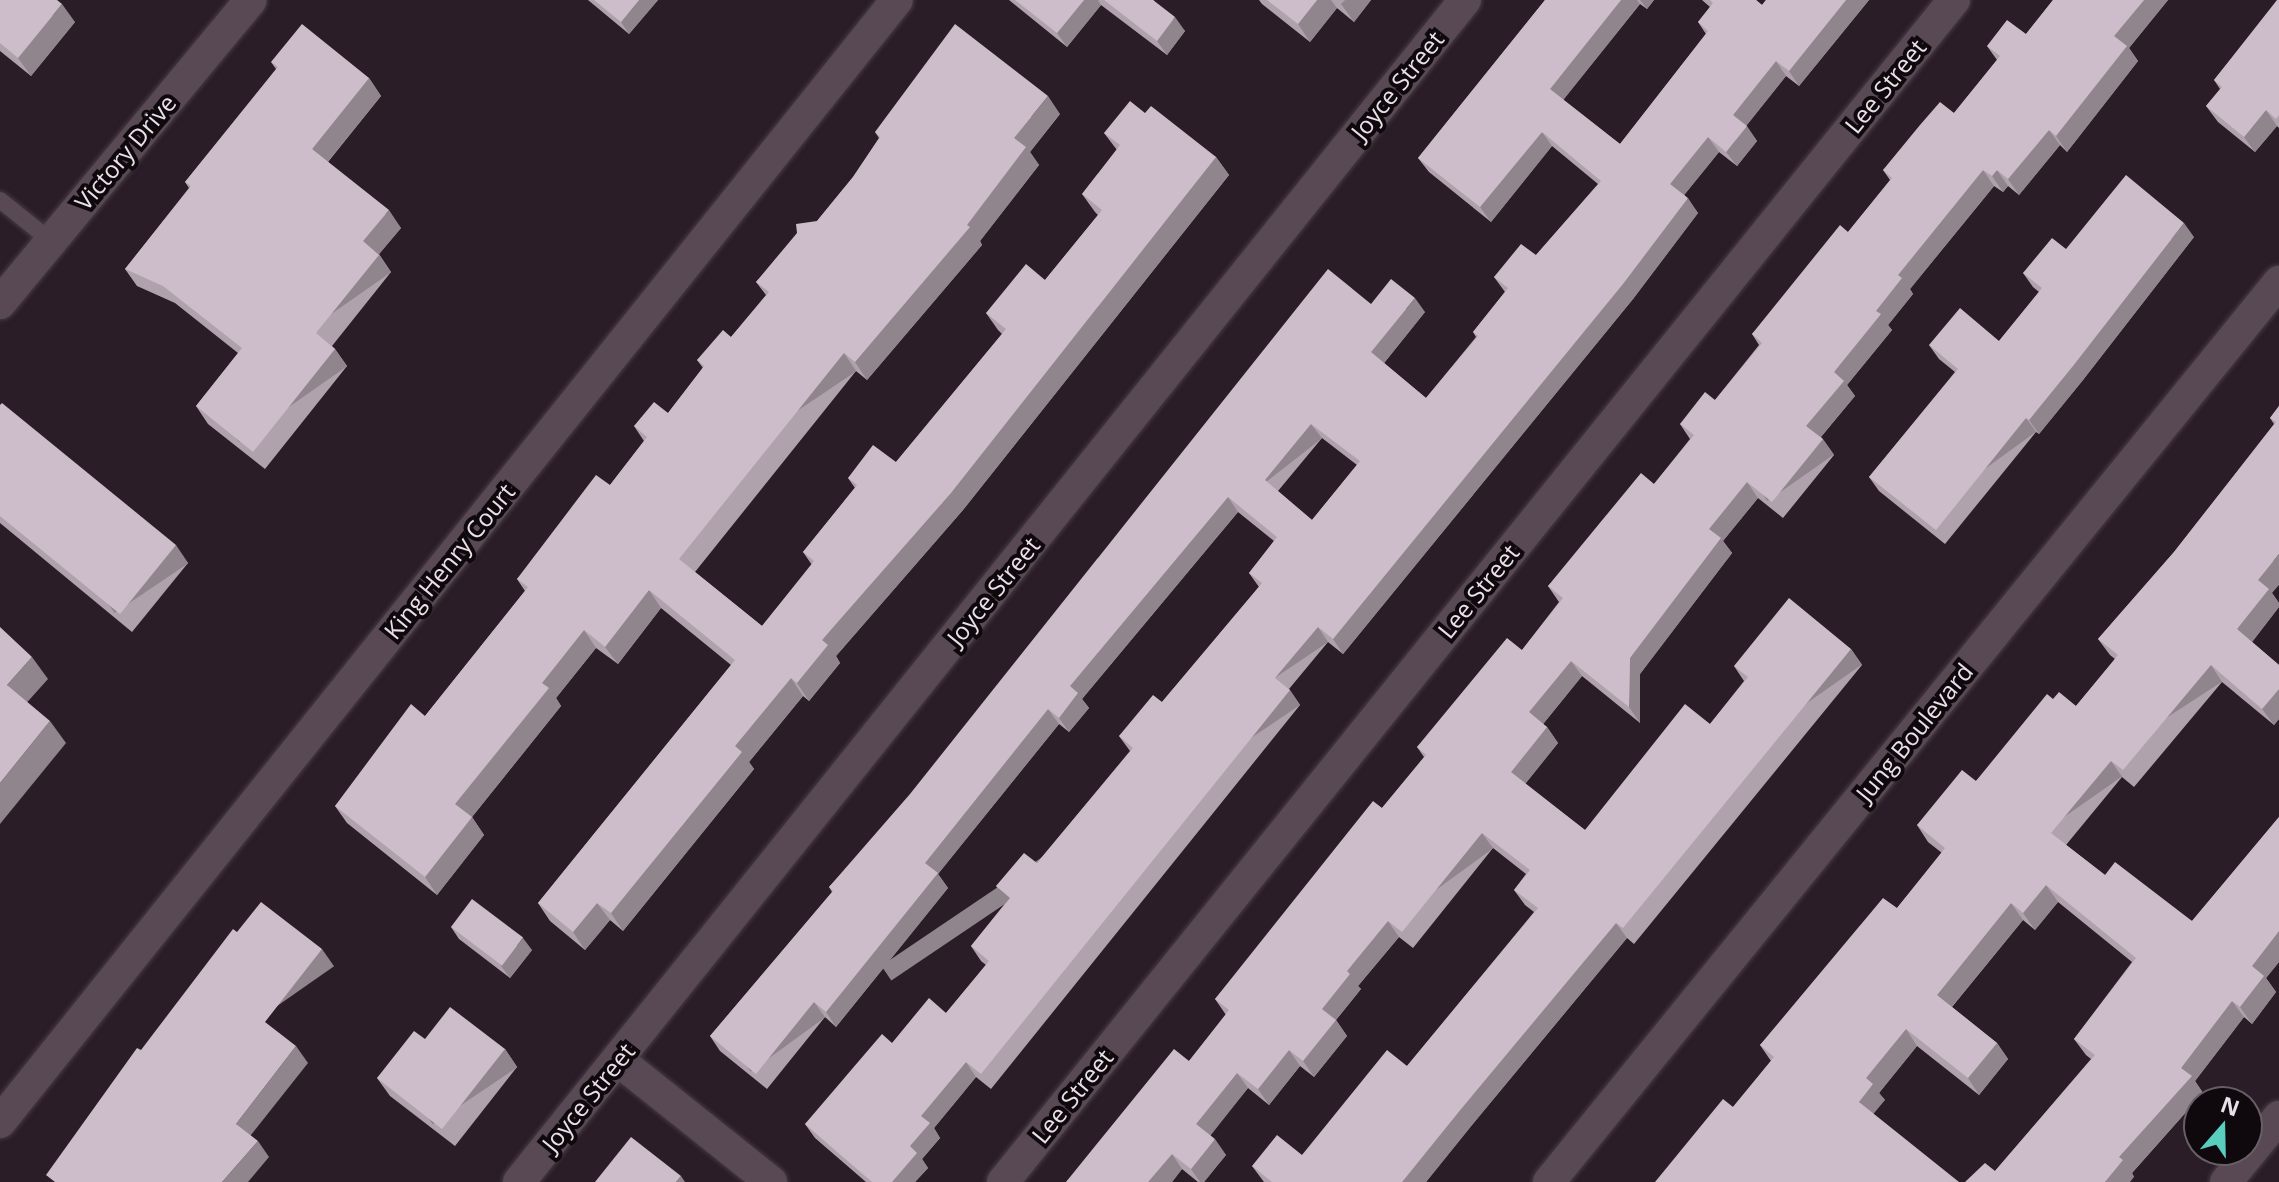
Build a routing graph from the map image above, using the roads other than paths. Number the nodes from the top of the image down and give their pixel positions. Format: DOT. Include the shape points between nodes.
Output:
graph roads {
  1 [pos="251,0"];
  2 [pos="897,0"];
  3 [pos="1465,0"];
  4 [pos="1954,0"];
  5 [pos="0,200"];
  6 [pos="51,241"];
  7 [pos="2279,282"];
  8 [pos="0,303"];
  9 [pos="618,1060"];
  10 [pos="2279,1117"];
  11 [pos="0,1122"];
  12 [pos="519,1182"];
  13 [pos="771,1182"];
  14 [pos="1003,1182"];
  15 [pos="1549,1182"];
  16 [pos="2226,1182"];
  1 -- 6 [label="street, Victory Drive"];
  2 -- 11 [label="street, King Henry Court"];
  3 -- 9 [label="street, Joyce Street"];
  4 -- 14 [label="street, Lee Street"];
  5 -- 6 [label="lane"];
  6 -- 8 [label="street, Victory Drive"];
  7 -- 15 [label="street, Jung Boulevard"];
  9 -- 12 [label="street, Joyce Street"];
  9 -- 13 [label="street"];
  10 -- 16 [label="street"];
}
